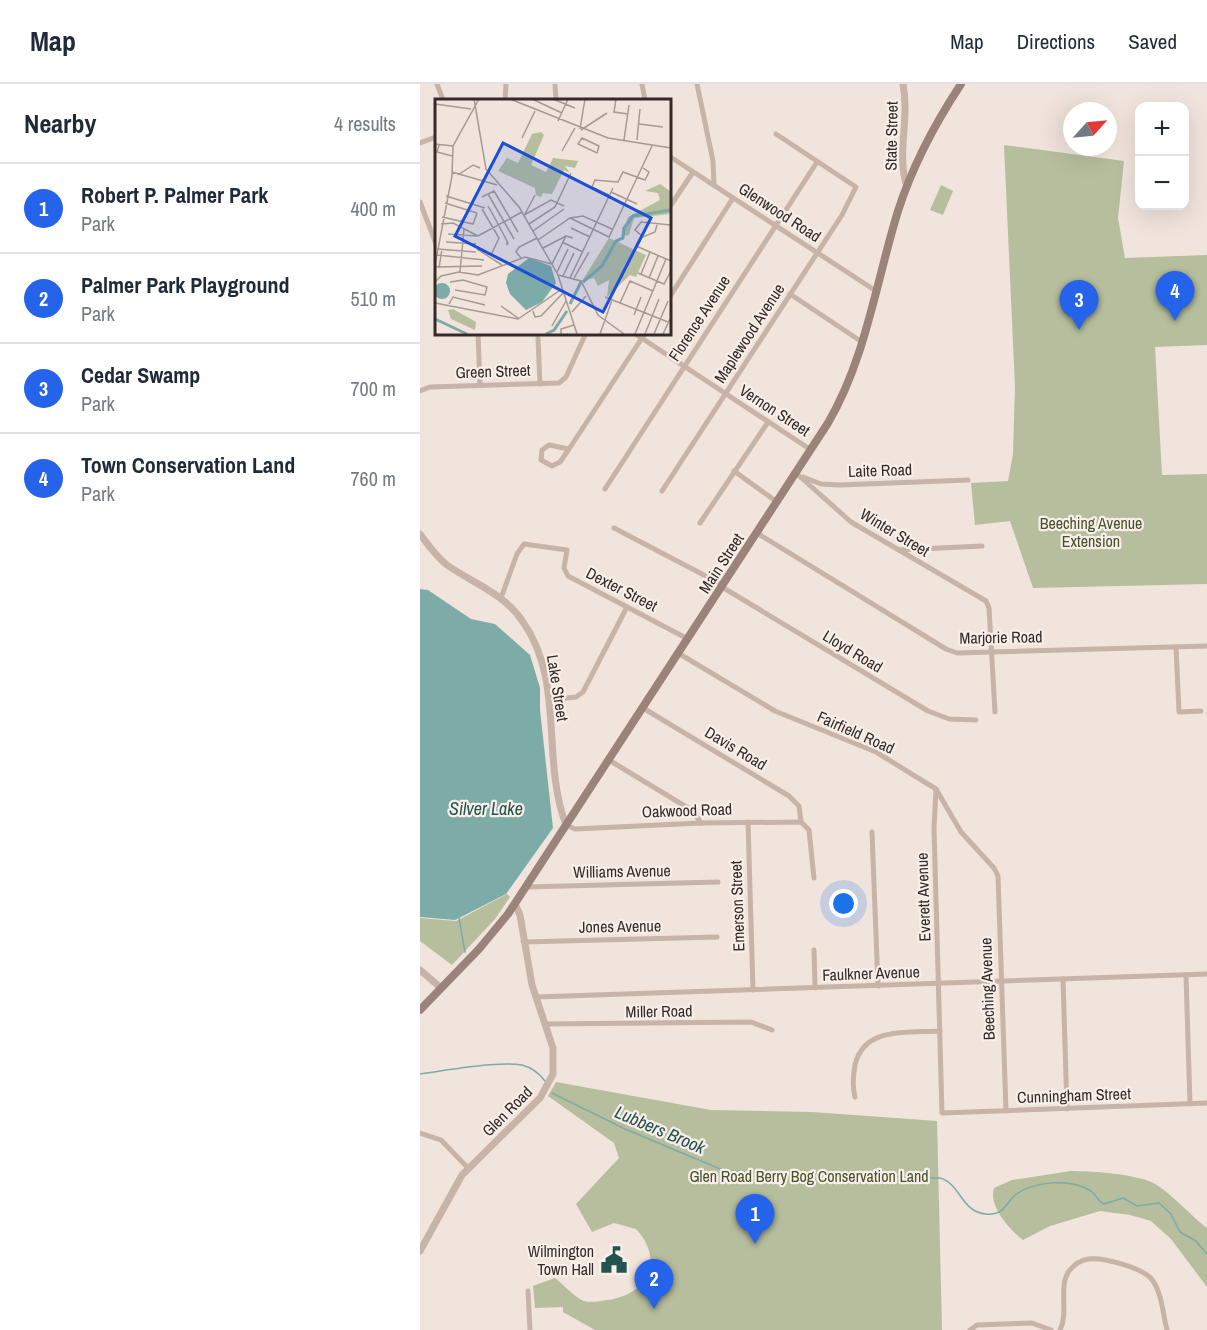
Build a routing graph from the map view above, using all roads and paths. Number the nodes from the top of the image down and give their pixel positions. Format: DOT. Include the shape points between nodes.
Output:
graph roads {
  1 [pos="437,84"];
  2 [pos="506,84"];
  3 [pos="555,84"];
  4 [pos="642,84"];
  5 [pos="697,84"];
  6 [pos="903,84"];
  7 [pos="961,84"];
  8 [pos="443,99"];
  9 [pos="505,99"];
  10 [pos="556,99"];
  11 [pos="645,99"];
  12 [pos="776,134"];
  13 [pos="435,137"];
  14 [pos="420,143"];
  15 [pos="670,157"];
  16 [pos="817,162"];
  17 [pos="693,172"];
  18 [pos="714,185"];
  19 [pos="907,187"];
  20 [pos="734,198"];
  21 [pos="420,202"];
  22 [pos="670,206"];
  23 [pos="775,225"];
  24 [pos="435,241"];
  25 [pos="817,252"];
  26 [pos="876,291"];
  27 [pos="790,294"];
  28 [pos="670,296"];
  29 [pos="478,334"];
  30 [pos="586,334"];
  31 [pos="644,336"];
  32 [pos="538,338"];
  33 [pos="862,342"];
  34 [pos="684,366"];
  35 [pos="540,384"];
  36 [pos="480,385"];
  37 [pos="420,391"];
  38 [pos="725,393"];
  39 [pos="768,422"];
  40 [pos="569,448"];
  41 [pos="812,450"];
  42 [pos="734,471"];
  43 [pos="796,473"];
  44 [pos="968,480"];
  45 [pos="604,489"];
  46 [pos="662,491"];
  47 [pos="777,502"];
  48 [pos="700,523"];
  49 [pos="614,528"];
  50 [pos="757,533"];
  51 [pos="420,534"];
  52 [pos="982,546"];
  53 [pos="898,550"];
  54 [pos="722,586"];
  55 [pos="501,598"];
  56 [pos="627,607"];
  57 [pos="688,639"];
  58 [pos="1207,646"];
  59 [pos="1176,647"];
  60 [pos="993,651"];
  61 [pos="678,653"];
  62 [pos="549,700"];
  63 [pos="643,708"];
  64 [pos="1201,711"];
  65 [pos="995,712"];
  66 [pos="976,720"];
  67 [pos="609,760"];
  68 [pos="936,789"];
  69 [pos="748,822"];
  70 [pos="801,822"];
  71 [pos="701,823"];
  72 [pos="566,825"];
  73 [pos="872,832"];
  74 [pos="994,868"];
  75 [pos="814,878"];
  76 [pos="718,882"];
  77 [pos="526,887"];
  78 [pos="515,904"];
  79 [pos="717,937"];
  80 [pos="523,942"];
  81 [pos="814,950"];
  82 [pos="420,970"];
  83 [pos="1207,974"];
  84 [pos="1186,975"];
  85 [pos="1063,978"];
  86 [pos="1000,981"];
  87 [pos="939,984"];
  88 [pos="878,986"];
  89 [pos="441,988"];
  90 [pos="815,988"];
  91 [pos="753,990"];
  92 [pos="536,997"];
  93 [pos="422,1006"];
  94 [pos="545,1024"];
  95 [pos="772,1030"];
  96 [pos="940,1031"];
  97 [pos="855,1097"];
  98 [pos="1207,1103"];
  99 [pos="1190,1104"];
  100 [pos="1067,1109"];
  101 [pos="1006,1111"];
  102 [pos="942,1113"];
  103 [pos="420,1133"];
  104 [pos="468,1167"];
  105 [pos="420,1251"];
  106 [pos="528,1292"];
  107 [pos="971,1329"];
  108 [pos="531,1330"];
  109 [pos="1051,1330"];
  110 [pos="1059,1330"];
  111 [pos="1167,1330"];
  1 -- 8 [label="street"];
  2 -- 9 [label="street"];
  3 -- 10 [label="street"];
  4 -- 11 [label="street"];
  5 -- 18 [label="street"];
  6 -- 19 [label="street, State Street" via="907,106 902,167"];
  7 -- 19 [label="main road, Main Street"];
  12 -- 16 [label="street"];
  13 -- 14 [label="street"];
  15 -- 17 [label="street, Glenwood Road"];
  16 -- 23 [label="street, Florence Avenue"];
  16 -- 25 [label="street, Maplewood Avenue" via="855,187 846,209"];
  17 -- 18 [label="street, Glenwood Road"];
  17 -- 22 [label="street"];
  18 -- 20 [label="street, Glenwood Road"];
  19 -- 26 [label="main road, Main Street"];
  20 -- 23 [label="street, Glenwood Road"];
  20 -- 28 [label="street"];
  21 -- 24 [label="street"];
  23 -- 25 [label="street, Glenwood Road"];
  23 -- 34 [label="street, Florence Avenue"];
  25 -- 26 [label="street, Glenwood Road"];
  25 -- 27 [label="street, Maplewood Avenue"];
  26 -- 33 [label="main road, Main Street"];
  27 -- 33 [label="street"];
  27 -- 38 [label="street, Maplewood Avenue"];
  29 -- 36 [label="street"];
  30 -- 35 [label="street, Green Street" via="566,377 555,384"];
  31 -- 34 [label="street, Vernon Street"];
  31 -- 40 [label="street"];
  32 -- 35 [label="street"];
  33 -- 41 [label="main road, Main Street" via="841,400"];
  34 -- 38 [label="street, Vernon Street"];
  34 -- 45 [label="street, Florence Avenue"];
  35 -- 36 [label="street, Green Street"];
  36 -- 37 [label="street, Green Street"];
  38 -- 39 [label="street, Vernon Street"];
  38 -- 46 [label="street, Maplewood Avenue"];
  39 -- 41 [label="street, Vernon Street"];
  39 -- 42 [label="street"];
  40 -- 40 [label="street" via="545,447 541,460 548,466 555,465"];
  41 -- 43 [label="main road, Main Street"];
  42 -- 47 [label="street"];
  42 -- 48 [label="street"];
  43 -- 44 [label="street, Laite Road" via="829,485"];
  43 -- 47 [label="main road, Main Street"];
  43 -- 53 [label="street, Winter Street" via="843,516"];
  47 -- 50 [label="main road, Main Street"];
  49 -- 54 [label="street, Lloyd Road"];
  50 -- 54 [label="main road, Main Street"];
  50 -- 60 [label="street, Marjorie Road" via="946,649 963,654"];
  51 -- 55 [label="street, Lake Street" via="447,565"];
  52 -- 53 [label="street"];
  53 -- 60 [label="street, Winter Street" via="988,603"];
  54 -- 57 [label="main road, Main Street"];
  54 -- 66 [label="street, Lloyd Road" via="928,711 949,719"];
  55 -- 56 [label="street, Dexter Street" via="517,554 524,544 530,543 567,550 567,576"];
  55 -- 62 [label="street, Lake Street" via="519,616 534,640"];
  56 -- 57 [label="street, Dexter Street"];
  56 -- 62 [label="street" via="583,692 576,697"];
  57 -- 61 [label="main road, Main Street"];
  58 -- 59 [label="street, Marjorie Road"];
  59 -- 60 [label="street, Marjorie Road"];
  59 -- 64 [label="street" via="1179,712"];
  60 -- 65 [label="street"];
  61 -- 63 [label="main road, Main Street"];
  61 -- 68 [label="street, Fairfield Road" via="775,711 876,752"];
  62 -- 72 [label="street, Lake Street" via="556,778"];
  63 -- 67 [label="main road, Main Street"];
  63 -- 70 [label="street, Davis Road" via="789,796 799,806"];
  67 -- 71 [label="street" via="693,811"];
  67 -- 72 [label="main road, Main Street"];
  68 -- 74 [label="street, Fairfield Road" via="961,832"];
  68 -- 87 [label="street, Everett Avenue"];
  69 -- 70 [label="street, Oakwood Road"];
  69 -- 71 [label="street, Oakwood Road"];
  69 -- 91 [label="street, Emerson Street"];
  70 -- 75 [label="street" via="808,827"];
  71 -- 72 [label="street, Oakwood Road" via="575,830"];
  72 -- 77 [label="main road, Main Street"];
  73 -- 88 [label="street"];
  74 -- 86 [label="street, Beeching Avenue" via="998,876"];
  76 -- 77 [label="street, Williams Avenue"];
  77 -- 78 [label="main road, Main Street"];
  78 -- 80 [label="street, Glen Road"];
  78 -- 89 [label="main road, Main Street" via="490,937"];
  79 -- 80 [label="street, Jones Avenue"];
  80 -- 92 [label="street, Glen Road"];
  81 -- 90 [label="street"];
  82 -- 89 [label="street"];
  83 -- 84 [label="street, Faulkner Avenue"];
  84 -- 85 [label="street, Faulkner Avenue"];
  84 -- 99 [label="street"];
  85 -- 86 [label="street, Faulkner Avenue"];
  85 -- 100 [label="street"];
  86 -- 87 [label="street, Faulkner Avenue"];
  86 -- 101 [label="street, Beeching Avenue"];
  87 -- 88 [label="street, Faulkner Avenue"];
  87 -- 96 [label="street, Everett Avenue"];
  88 -- 90 [label="street, Faulkner Avenue"];
  89 -- 93 [label="main road, Main Street"];
  90 -- 91 [label="street, Faulkner Avenue"];
  91 -- 92 [label="street, Faulkner Avenue"];
  92 -- 94 [label="street, Glen Road"];
  94 -- 95 [label="street, Miller Road" via="751,1022"];
  94 -- 104 [label="street, Glen Road" via="554,1055 548,1086 520,1119"];
  96 -- 97 [label="street" via="886,1035 866,1043 856,1063 852,1088"];
  96 -- 102 [label="street, Everett Avenue"];
  98 -- 99 [label="street, Cunningham Street"];
  99 -- 100 [label="street, Cunningham Street"];
  100 -- 101 [label="street, Cunningham Street"];
  101 -- 102 [label="street, Cunningham Street"];
  103 -- 104 [label="street" via="441,1140"];
  104 -- 105 [label="street, Glen Road"];
  106 -- 108 [label="street"];
  107 -- 109 [label="street" via="1032,1323"];
  110 -- 111 [label="street" via="1065,1316 1067,1275 1077,1263 1092,1259 1138,1269 1149,1276 1156,1286"];
}
